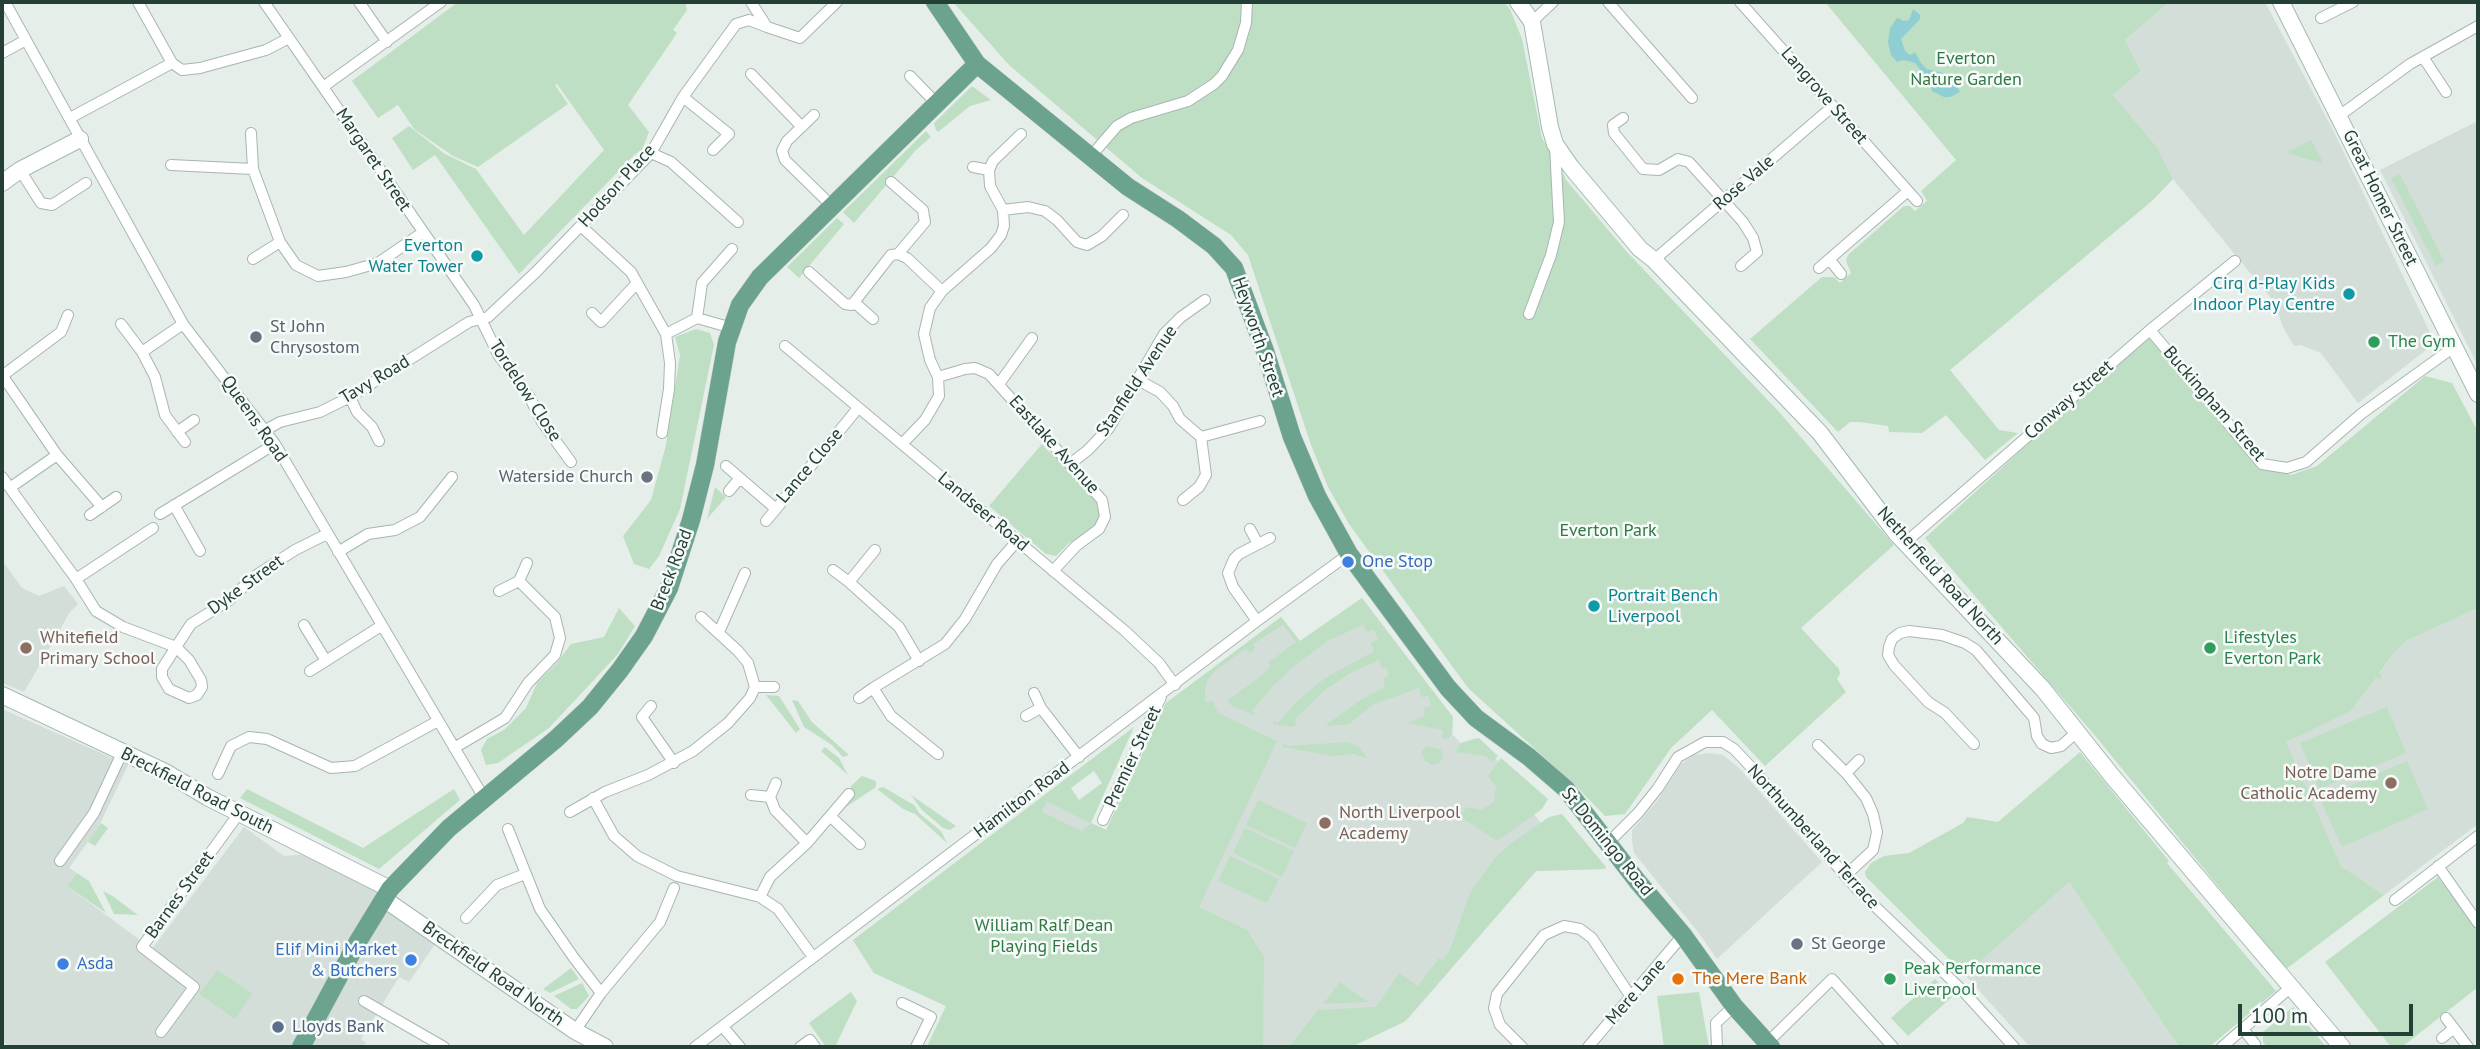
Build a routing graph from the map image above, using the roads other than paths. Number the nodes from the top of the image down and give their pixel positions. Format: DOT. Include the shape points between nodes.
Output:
graph roads {
  1 [pos="5,2"];
  2 [pos="138,2"];
  3 [pos="264,2"];
  4 [pos="359,2"];
  5 [pos="441,2"];
  6 [pos="751,2"];
  7 [pos="837,2"];
  8 [pos="934,2"];
  9 [pos="1247,2"];
  10 [pos="1518,2"];
  11 [pos="1553,2"];
  12 [pos="1608,2"];
  13 [pos="1740,2"];
  14 [pos="2281,2"];
  15 [pos="2353,2"];
  16 [pos="2321,18"];
  17 [pos="1532,22"];
  18 [pos="2478,26"];
  19 [pos="766,27"];
  20 [pos="289,38"];
  21 [pos="26,40"];
  22 [pos="387,42"];
  23 [pos="2,54"];
  24 [pos="2423,57"];
  25 [pos="172,63"];
  26 [pos="977,64"];
  27 [pos="751,74"];
  28 [pos="910,76"];
  29 [pos="323,87"];
  30 [pos="2446,92"];
  31 [pos="683,97"];
  32 [pos="1692,98"];
  33 [pos="936,103"];
  34 [pos="1833,106"];
  35 [pos="814,115"];
  36 [pos="2339,116"];
  37 [pos="70,118"];
  38 [pos="1623,118"];
  39 [pos="802,127"];
  40 [pos="251,132"];
  41 [pos="1021,134"];
  42 [pos="80,139"];
  43 [pos="1555,144"];
  44 [pos="713,150"];
  45 [pos="651,153"];
  46 [pos="1091,156"];
  47 [pos="172,165"];
  48 [pos="973,167"];
  49 [pos="253,169"];
  50 [pos="20,170"];
  51 [pos="989,170"];
  52 [pos="2,183"];
  53 [pos="86,183"];
  54 [pos="891,183"];
  55 [pos="1908,191"];
  56 [pos="1724,200"];
  57 [pos="1917,201"];
  58 [pos="831,205"];
  59 [pos="1003,210"];
  60 [pos="1123,215"];
  61 [pos="738,222"];
  62 [pos="581,226"];
  63 [pos="422,233"];
  64 [pos="280,242"];
  65 [pos="732,249"];
  66 [pos="898,254"];
  67 [pos="253,260"];
  68 [pos="1654,260"];
  69 [pos="1830,260"];
  70 [pos="2235,261"];
  71 [pos="1741,266"];
  72 [pos="1819,268"];
  73 [pos="809,272"];
  74 [pos="1841,274"];
  75 [pos="637,283"];
  76 [pos="942,291"];
  77 [pos="1205,300"];
  78 [pos="854,302"];
  79 [pos="592,313"];
  80 [pos="1529,314"];
  81 [pos="68,315"];
  82 [pos="697,318"];
  83 [pos="480,319"];
  84 [pos="873,319"];
  85 [pos="121,324"];
  86 [pos="183,324"];
  87 [pos="732,328"];
  88 [pos="2150,330"];
  89 [pos="666,334"];
  90 [pos="1032,338"];
  91 [pos="785,346"];
  92 [pos="2454,347"];
  93 [pos="142,352"];
  94 [pos="2,376"];
  95 [pos="938,377"];
  96 [pos="1138,380"];
  97 [pos="999,384"];
  98 [pos="2478,394"];
  99 [pos="350,397"];
  100 [pos="858,408"];
  101 [pos="194,420"];
  102 [pos="1260,421"];
  103 [pos="264,431"];
  104 [pos="662,433"];
  105 [pos="1201,437"];
  106 [pos="379,442"];
  107 [pos="275,444"];
  108 [pos="902,444"];
  109 [pos="57,455"];
  110 [pos="571,462"];
  111 [pos="1070,464"];
  112 [pos="726,466"];
  113 [pos="2,477"];
  114 [pos="452,477"];
  115 [pos="740,478"];
  116 [pos="10,487"];
  117 [pos="729,491"];
  118 [pos="116,497"];
  119 [pos="1183,500"];
  120 [pos="174,505"];
  121 [pos="102,507"];
  122 [pos="776,509"];
  123 [pos="160,514"];
  124 [pos="90,515"];
  125 [pos="766,521"];
  126 [pos="153,527"];
  127 [pos="1250,529"];
  128 [pos="327,534"];
  129 [pos="1270,538"];
  130 [pos="1018,540"];
  131 [pos="1906,542"];
  132 [pos="1258,544"];
  133 [pos="875,550"];
  134 [pos="200,551"];
  135 [pos="338,552"];
  136 [pos="1349,554"];
  137 [pos="527,562"];
  138 [pos="833,570"];
  139 [pos="1053,571"];
  140 [pos="745,573"];
  141 [pos="76,579"];
  142 [pos="519,581"];
  143 [pos="849,582"];
  144 [pos="499,592"];
  145 [pos="701,617"];
  146 [pos="1257,621"];
  147 [pos="304,625"];
  148 [pos="381,626"];
  149 [pos="719,632"];
  150 [pos="176,647"];
  151 [pos="326,662"];
  152 [pos="919,662"];
  153 [pos="310,671"];
  154 [pos="1175,685"];
  155 [pos="755,687"];
  156 [pos="774,687"];
  157 [pos="873,688"];
  158 [pos="1034,693"];
  159 [pos="1162,694"];
  160 [pos="2,695"];
  161 [pos="859,698"];
  162 [pos="651,706"];
  163 [pos="1041,708"];
  164 [pos="1026,716"];
  165 [pos="438,721"];
  166 [pos="2078,731"];
  167 [pos="1974,744"];
  168 [pos="1818,745"];
  169 [pos="454,748"];
  170 [pos="122,753"];
  171 [pos="938,754"];
  172 [pos="1079,757"];
  173 [pos="1859,760"];
  174 [pos="674,763"];
  175 [pos="1846,773"];
  176 [pos="218,774"];
  177 [pos="776,783"];
  178 [pos="849,794"];
  179 [pos="751,795"];
  180 [pos="770,797"];
  181 [pos="484,798"];
  182 [pos="593,798"];
  183 [pos="240,812"];
  184 [pos="570,812"];
  185 [pos="831,817"];
  186 [pos="1103,820"];
  187 [pos="508,829"];
  188 [pos="2478,836"];
  189 [pos="807,843"];
  190 [pos="1608,843"];
  191 [pos="860,844"];
  192 [pos="60,861"];
  193 [pos="2438,866"];
  194 [pos="525,874"];
  195 [pos="1845,876"];
  196 [pos="674,888"];
  197 [pos="387,894"];
  198 [pos="760,897"];
  199 [pos="2395,900"];
  200 [pos="466,918"];
  201 [pos="2478,923"];
  202 [pos="1683,935"];
  203 [pos="813,957"];
  204 [pos="2291,987"];
  205 [pos="601,993"];
  206 [pos="1631,997"];
  207 [pos="364,1000"];
  208 [pos="902,1003"];
  209 [pos="1734,1006"];
  210 [pos="2446,1018"];
  211 [pos="723,1027"];
  212 [pos="2454,1028"];
  213 [pos="2243,1029"];
  214 [pos="575,1031"];
  215 [pos="161,1032"];
  216 [pos="2442,1038"];
  217 [pos="2255,1044"];
  218 [pos="306,1045"];
  219 [pos="1769,1045"];
  220 [pos="444,1047"];
  221 [pos="605,1047"];
  222 [pos="695,1047"];
  223 [pos="740,1047"];
  224 [pos="800,1047"];
  225 [pos="815,1047"];
  226 [pos="916,1047"];
  227 [pos="1522,1047"];
  228 [pos="1588,1047"];
  229 [pos="1717,1047"];
  230 [pos="1893,1047"];
  231 [pos="2014,1047"];
  232 [pos="2222,1047"];
  233 [pos="2342,1047"];
  234 [pos="2468,1047"];
  1 -- 21 [label="street, Queens Road"];
  2 -- 25 [label="street"];
  3 -- 20 [label="street, Margaret Street"];
  4 -- 22 [label="street"];
  5 -- 22 [label="street"];
  6 -- 19 [label="street"];
  7 -- 19 [label="street, Hodson Place" via="800,38"];
  8 -- 26 [label="main road, Heyworth Street"];
  9 -- 46 [label="street" via="1238,50 1214,84 1188,101 1130,118"];
  10 -- 17 [label="street"];
  11 -- 17 [label="street"];
  12 -- 32 [label="street"];
  13 -- 34 [label="street, Langrove Street"];
  14 -- 36 [label="street, Great Homer Street"];
  15 -- 16 [label="street"];
  17 -- 43 [label="street, Netherfield Road North"];
  18 -- 24 [label="street"];
  19 -- 31 [label="street, Hodson Place" via="749,20 736,24"];
  20 -- 25 [label="street" via="267,50 200,68 182,70"];
  20 -- 29 [label="street, Margaret Street"];
  21 -- 23 [label="street"];
  21 -- 37 [label="street, Queens Road"];
  22 -- 29 [label="street"];
  24 -- 30 [label="street"];
  24 -- 36 [label="street"];
  25 -- 37 [label="street"];
  26 -- 33 [label="main road, Breck Road"];
  26 -- 46 [label="main road, Heyworth Street"];
  27 -- 39 [label="street"];
  28 -- 33 [label="street"];
  29 -- 63 [label="street, Margaret Street"];
  31 -- 44 [label="street" via="729,134"];
  31 -- 45 [label="street, Hodson Place"];
  33 -- 58 [label="main road, Breck Road"];
  34 -- 55 [label="street, Langrove Street"];
  34 -- 56 [label="street, Rose Vale"];
  35 -- 39 [label="street"];
  36 -- 92 [label="street, Great Homer Street"];
  37 -- 42 [label="street, Queens Road"];
  38 -- 56 [label="street" via="1614,125 1614,133 1643,169 1659,170 1678,159 1689,162"];
  39 -- 58 [label="street" via="787,141 782,151 785,160"];
  40 -- 49 [label="street"];
  41 -- 51 [label="street"];
  42 -- 50 [label="street"];
  42 -- 86 [label="street, Queens Road"];
  43 -- 68 [label="street, Netherfield Road North" via="1640,249"];
  43 -- 80 [label="street" via="1559,222"];
  45 -- 61 [label="street" via="671,163"];
  45 -- 62 [label="street, Hodson Place"];
  46 -- 136 [label="main road, Heyworth Street" via="1214,246 1234,268 1292,437"];
  47 -- 49 [label="street"];
  48 -- 51 [label="street"];
  49 -- 64 [label="street"];
  50 -- 52 [label="street"];
  50 -- 53 [label="street" via="41,203 52,205"];
  51 -- 59 [label="street" via="990,186"];
  54 -- 66 [label="street" via="923,210 925,222"];
  55 -- 57 [label="street, Langrove Street"];
  55 -- 69 [label="street"];
  56 -- 68 [label="street, Rose Vale"];
  56 -- 71 [label="street" via="1744,222 1757,252"];
  58 -- 87 [label="main road, Breck Road" via="760,276 740,305"];
  59 -- 60 [label="street" via="1028,207 1045,211 1087,246"];
  59 -- 76 [label="street" via="1004,226 997,242"];
  62 -- 75 [label="street"];
  62 -- 83 [label="street, Hodson Place" via="488,317"];
  63 -- 64 [label="street" via="378,263 318,276 296,265"];
  63 -- 83 [label="street, Margaret Street"];
  64 -- 67 [label="street"];
  65 -- 82 [label="street" via="702,283"];
  66 -- 76 [label="street"];
  66 -- 78 [label="street" via="891,255"];
  68 -- 131 [label="street, Netherfield Road North" via="1819,433"];
  69 -- 72 [label="street"];
  69 -- 74 [label="street"];
  70 -- 88 [label="street, Conway Street"];
  73 -- 78 [label="street" via="845,304"];
  75 -- 79 [label="street" via="605,326"];
  75 -- 89 [label="street"];
  76 -- 95 [label="street" via="930,308 924,334"];
  77 -- 96 [label="street, Stanfield Avenue" via="1164,334"];
  78 -- 84 [label="street"];
  81 -- 94 [label="street" via="61,332"];
  82 -- 87 [label="street"];
  82 -- 89 [label="street"];
  83 -- 99 [label="street, Tavy Road"];
  83 -- 110 [label="street, Tordelow Close" via="499,356"];
  85 -- 93 [label="street"];
  86 -- 93 [label="street"];
  86 -- 103 [label="street, Queens Road"];
  87 -- 181 [label="main road, Breck Road" via="691,520 668,588 644,636 590,707"];
  88 -- 92 [label="street, Buckingham Street" via="2262,464 2287,468 2306,461 2361,414"];
  88 -- 131 [label="street, Conway Street"];
  89 -- 104 [label="street" via="669,388"];
  90 -- 97 [label="street, Eastlake Avenue"];
  91 -- 100 [label="street, Landseer Road"];
  92 -- 98 [label="street, Great Homer Street"];
  93 -- 101 [label="street" via="155,377 165,415 181,437"];
  94 -- 109 [label="street"];
  95 -- 97 [label="street, Eastlake Avenue" via="975,368"];
  95 -- 108 [label="street" via="936,404"];
  96 -- 105 [label="street" via="1167,399 1180,419"];
  96 -- 111 [label="street, Stanfield Avenue" via="1109,428"];
  97 -- 111 [label="street, Eastlake Avenue"];
  99 -- 103 [label="street, Tavy Road"];
  99 -- 106 [label="street"];
  100 -- 108 [label="street, Landseer Road"];
  100 -- 122 [label="street, Lance Close"];
  102 -- 105 [label="street"];
  103 -- 107 [label="street, Queens Road"];
  105 -- 119 [label="street" via="1206,475"];
  107 -- 120 [label="street"];
  107 -- 128 [label="street, Queens Road"];
  108 -- 130 [label="street, Landseer Road"];
  109 -- 116 [label="street"];
  109 -- 121 [label="street"];
  111 -- 139 [label="street, Eastlake Avenue" via="1102,500 1105,517 1099,529"];
  112 -- 115 [label="street, Lance Close"];
  113 -- 116 [label="street"];
  114 -- 135 [label="street" via="420,517 396,530 368,534"];
  115 -- 117 [label="street"];
  115 -- 122 [label="street, Lance Close"];
  116 -- 141 [label="street"];
  118 -- 121 [label="street"];
  120 -- 123 [label="street"];
  120 -- 134 [label="street"];
  121 -- 124 [label="street"];
  122 -- 125 [label="street"];
  126 -- 141 [label="street"];
  127 -- 132 [label="street"];
  128 -- 135 [label="street, Queens Road"];
  128 -- 150 [label="street, Dyke Street" via="255,576 228,601 191,624"];
  129 -- 132 [label="street"];
  130 -- 139 [label="street, Landseer Road"];
  130 -- 152 [label="street" via="997,564 957,631"];
  131 -- 166 [label="street, Netherfield Road North"];
  132 -- 146 [label="street" via="1234,559 1228,573"];
  133 -- 143 [label="street"];
  135 -- 148 [label="street, Queens Road"];
  136 -- 146 [label="street, Hamilton Road"];
  136 -- 190 [label="main road, St Domingo Road" via="1448,688 1476,718 1566,789"];
  137 -- 142 [label="street"];
  138 -- 143 [label="street"];
  139 -- 154 [label="street, Landseer Road" via="1145,649"];
  140 -- 149 [label="street"];
  141 -- 150 [label="street" via="105,618"];
  142 -- 144 [label="street"];
  142 -- 169 [label="street" via="555,617 560,638 555,655 528,683 505,718"];
  143 -- 152 [label="street" via="899,627"];
  145 -- 149 [label="street"];
  146 -- 154 [label="street, Hamilton Road"];
  147 -- 151 [label="street"];
  148 -- 151 [label="street"];
  148 -- 165 [label="street, Queens Road"];
  149 -- 155 [label="street" via="748,663"];
  150 -- 150 [label="street, Dyke Street" via="162,677 169,689 193,698 201,692 201,680"];
  151 -- 153 [label="street"];
  152 -- 157 [label="street"];
  154 -- 159 [label="street, Hamilton Road"];
  155 -- 156 [label="street"];
  155 -- 174 [label="street" via="728,723"];
  157 -- 161 [label="street"];
  157 -- 171 [label="street" via="891,716"];
  158 -- 163 [label="street"];
  159 -- 172 [label="street, Hamilton Road"];
  159 -- 186 [label="street, Premier Street"];
  160 -- 170 [label="street, Breckfield Road South"];
  162 -- 174 [label="street" via="642,717"];
  163 -- 164 [label="street"];
  163 -- 172 [label="street"];
  165 -- 169 [label="street, Queens Road"];
  165 -- 176 [label="street" via="355,766 331,768 267,739 249,737 231,746"];
  166 -- 167 [label="street" via="2061,746 2042,744 2034,718 1976,650 1949,637 1900,633 1889,647 1894,665"];
  166 -- 204 [label="street, Netherfield Road North"];
  168 -- 175 [label="street"];
  169 -- 181 [label="street, Queens Road"];
  170 -- 183 [label="street, Breckfield Road South"];
  170 -- 192 [label="street" via="94,813"];
  172 -- 203 [label="street, Hamilton Road"];
  173 -- 175 [label="street"];
  174 -- 182 [label="street"];
  175 -- 195 [label="street" via="1866,798 1877,832 1872,850"];
  177 -- 180 [label="street"];
  178 -- 185 [label="street"];
  179 -- 180 [label="street"];
  180 -- 189 [label="street" via="778,815"];
  181 -- 197 [label="main road, Breck Road"];
  182 -- 184 [label="street"];
  182 -- 198 [label="street" via="614,836 650,864 696,883"];
  183 -- 197 [label="street, Breckfield Road South"];
  183 -- 215 [label="street, Barnes Street" via="142,947 194,987"];
  185 -- 189 [label="street"];
  185 -- 191 [label="street"];
  187 -- 194 [label="street"];
  188 -- 193 [label="street"];
  189 -- 198 [label="street" via="770,877"];
  190 -- 195 [label="street, Northumberland Terrace" via="1638,813 1678,757 1705,742 1723,742 1734,748"];
  190 -- 202 [label="main road, St Domingo Road"];
  193 -- 199 [label="street"];
  193 -- 201 [label="street"];
  194 -- 200 [label="street" via="497,885"];
  194 -- 205 [label="street" via="547,921"];
  195 -- 231 [label="street, Northumberland Terrace" via="1963,990"];
  196 -- 205 [label="street" via="660,922"];
  197 -- 214 [label="street, Breckfield Road North"];
  197 -- 218 [label="main road, Breck Road"];
  198 -- 203 [label="street" via="778,909"];
  202 -- 206 [label="street, Mere Lane"];
  202 -- 209 [label="main road, St Domingo Road"];
  203 -- 211 [label="street, Hamilton Road"];
  204 -- 213 [label="street"];
  204 -- 233 [label="street, Netherfield Road North"];
  205 -- 214 [label="street"];
  206 -- 227 [label="street" via="1592,938 1580,929 1564,926 1545,935 1497,994 1494,1008 1500,1025"];
  206 -- 228 [label="street, Mere Lane"];
  207 -- 220 [label="street"];
  208 -- 226 [label="street" via="931,1017"];
  209 -- 219 [label="main road, St Domingo Road"];
  209 -- 229 [label="street" via="1716,1023"];
  210 -- 212 [label="street"];
  211 -- 222 [label="street, Hamilton Road"];
  211 -- 223 [label="street"];
  212 -- 216 [label="street"];
  212 -- 234 [label="street"];
  213 -- 217 [label="street"];
  213 -- 232 [label="street"];
  214 -- 221 [label="street, Breckfield Road North"];
  219 -- 230 [label="street" via="1832,979"];
  224 -- 225 [label="street" via="810,1040"];
}
